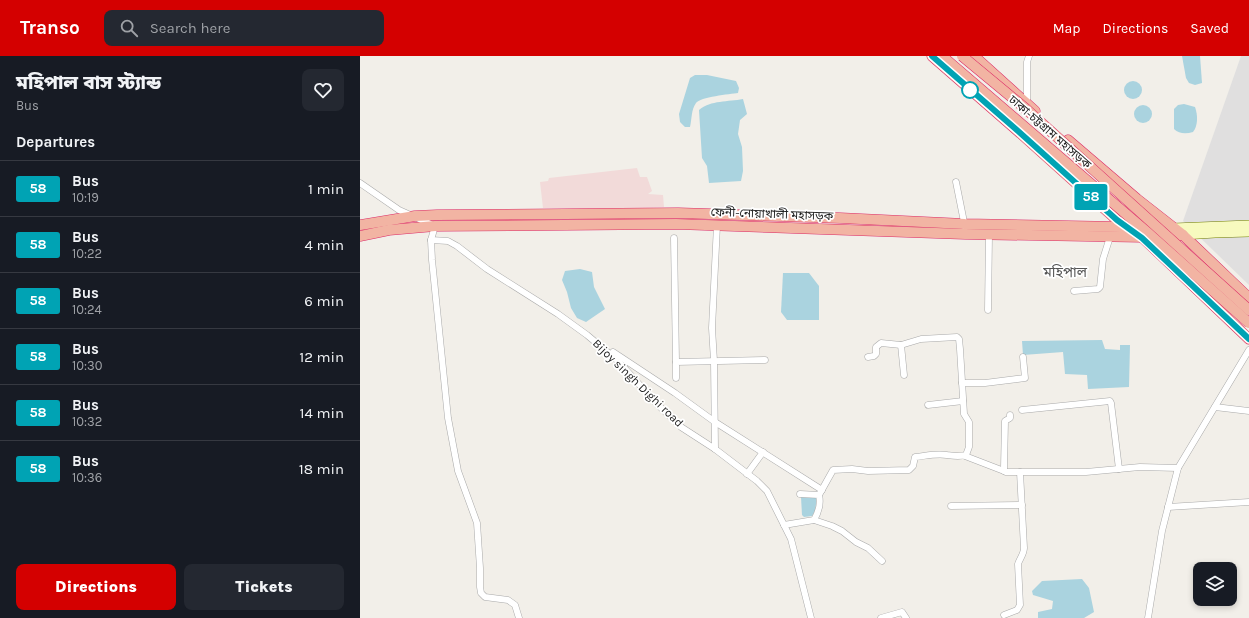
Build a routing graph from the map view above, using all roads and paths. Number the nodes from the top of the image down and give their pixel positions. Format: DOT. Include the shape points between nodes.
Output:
graph roads {
  1 [pos="932,56"];
  2 [pos="942,56"];
  3 [pos="962,56"];
  4 [pos="974,56"];
  5 [pos="1029,56"];
  6 [pos="1027,104"];
  7 [pos="956,182"];
  8 [pos="360,183"];
  9 [pos="415,216"];
  10 [pos="965,224"];
  11 [pos="360,225"];
  12 [pos="717,225"];
  13 [pos="1249,225"];
  14 [pos="436,226"];
  15 [pos="1127,226"];
  16 [pos="1173,228"];
  17 [pos="1249,232"];
  18 [pos="965,234"];
  19 [pos="989,235"];
  20 [pos="1184,235"];
  21 [pos="360,236"];
  22 [pos="1110,237"];
  23 [pos="674,238"];
  24 [pos="1142,238"];
  25 [pos="431,240"];
  26 [pos="1074,291"];
  27 [pos="1249,298"];
  28 [pos="988,310"];
  29 [pos="1249,310"];
  30 [pos="1249,323"];
  31 [pos="1249,339"];
  32 [pos="605,345"];
  33 [pos="901,346"];
  34 [pos="1249,350"];
  35 [pos="1023,356"];
  36 [pos="868,357"];
  37 [pos="764,360"];
  38 [pos="714,361"];
  39 [pos="676,362"];
  40 [pos="904,375"];
  41 [pos="676,378"];
  42 [pos="962,383"];
  43 [pos="963,401"];
  44 [pos="928,405"];
  45 [pos="1215,407"];
  46 [pos="1022,410"];
  47 [pos="1249,411"];
  48 [pos="1010,415"];
  49 [pos="715,422"];
  50 [pos="715,449"];
  51 [pos="763,452"];
  52 [pos="965,456"];
  53 [pos="1178,468"];
  54 [pos="1119,469"];
  55 [pos="1004,471"];
  56 [pos="1020,472"];
  57 [pos="747,474"];
  58 [pos="820,492"];
  59 [pos="800,494"];
  60 [pos="1249,502"];
  61 [pos="1022,505"];
  62 [pos="952,506"];
  63 [pos="1168,507"];
  64 [pos="814,520"];
  65 [pos="784,525"];
  66 [pos="882,561"];
  67 [pos="1004,615"];
  68 [pos="519,618"];
  69 [pos="810,618"];
  70 [pos="881,618"];
  71 [pos="906,618"];
  72 [pos="1148,618"];
  1 -- 15 [label="highway" via="1117,220"];
  2 -- 30 [label="highway, ঢাকা-চট্টগ্রাম মহাসড়ক, bridge"];
  3 -- 29 [label="highway, ঢাকা-চট্টগ্রাম মহাসড়ক, bridge" via="1026,109"];
  4 -- 6 [label="highway"];
  5 -- 6 [label="street"];
  6 -- 16 [label="highway"];
  7 -- 10 [label="street"];
  8 -- 9 [label="street" via="399,210"];
  9 -- 10 [label="highway, ফেনী-নোয়াখালী মহাসড়ক" via="678,213"];
  9 -- 11 [label="highway, ফেনী-নোয়াখালী মহাসড়ক"];
  9 -- 14 [label="street"];
  10 -- 15 [label="highway, ফেনী-নোয়াখালী মহাসড়ক"];
  10 -- 18 [label="street"];
  12 -- 14 [label="highway, ফেনী-নোয়াখালী মহাসড়ক"];
  12 -- 18 [label="highway, ফেনী-নোয়াখালী মহাসড়ক"];
  12 -- 38 [label="street" via="712,328"];
  13 -- 16 [label="main road"];
  14 -- 21 [label="highway, ফেনী-নোয়াখালী মহাসড়ক" via="389,230"];
  14 -- 25 [label="street"];
  15 -- 16 [label="highway, ফেনী-নোয়াখালী মহাসড়ক"];
  15 -- 24 [label="highway"];
  16 -- 20 [label="highway"];
  17 -- 20 [label="main road"];
  18 -- 19 [label="highway, ফেনী-নোয়াখালী মহাসড়ক"];
  19 -- 22 [label="highway, ফেনী-নোয়াখালী মহাসড়ক"];
  19 -- 28 [label="street"];
  20 -- 24 [label="highway, ফেনী-নোয়াখালী মহাসড়ক"];
  20 -- 27 [label="highway"];
  22 -- 24 [label="highway, ফেনী-নোয়াখালী মহাসড়ক"];
  22 -- 26 [label="street" via="1103,259 1100,287"];
  23 -- 39 [label="street"];
  24 -- 31 [label="highway"];
  25 -- 50 [label="street, Bijoy singh Dighi road" via="448,241 457,246 487,269 587,334 618,361 681,427"];
  25 -- 68 [label="street" via="448,418 458,471 477,523 482,593 485,597 508,600 515,605"];
  32 -- 49 [label="street"];
  33 -- 36 [label="street" via="881,344 876,347 874,356"];
  33 -- 40 [label="street"];
  33 -- 42 [label="street" via="921,338 957,337"];
  34 -- 45 [label="street"];
  35 -- 42 [label="street" via="1025,378"];
  37 -- 38 [label="street"];
  38 -- 39 [label="street"];
  38 -- 49 [label="street"];
  39 -- 41 [label="street"];
  42 -- 43 [label="street"];
  43 -- 44 [label="street"];
  43 -- 52 [label="street" via="964,414 969,422 969,447"];
  45 -- 47 [label="street"];
  45 -- 53 [label="street"];
  46 -- 54 [label="street" via="1110,401"];
  48 -- 55 [label="street" via="1006,421"];
  49 -- 50 [label="street"];
  49 -- 51 [label="street"];
  50 -- 57 [label="street, Bijoy singh Dighi road"];
  51 -- 57 [label="street"];
  51 -- 58 [label="street"];
  52 -- 55 [label="street"];
  52 -- 58 [label="street" via="915,457 909,470 833,470"];
  53 -- 54 [label="street"];
  53 -- 63 [label="street"];
  54 -- 56 [label="street"];
  55 -- 56 [label="street"];
  56 -- 61 [label="street"];
  57 -- 65 [label="street, Bijoy singh Dighi road" via="767,491"];
  58 -- 59 [label="street"];
  58 -- 64 [label="street" via="818,515"];
  60 -- 63 [label="street"];
  61 -- 62 [label="street"];
  61 -- 67 [label="street" via="1024,552 1018,564 1020,605 1017,610"];
  63 -- 72 [label="street"];
  64 -- 65 [label="street"];
  64 -- 66 [label="street" via="842,531"];
  65 -- 69 [label="street, Bijoy singh Dighi road" via="790,539"];
  70 -- 71 [label="street" via="902,612"];
}
